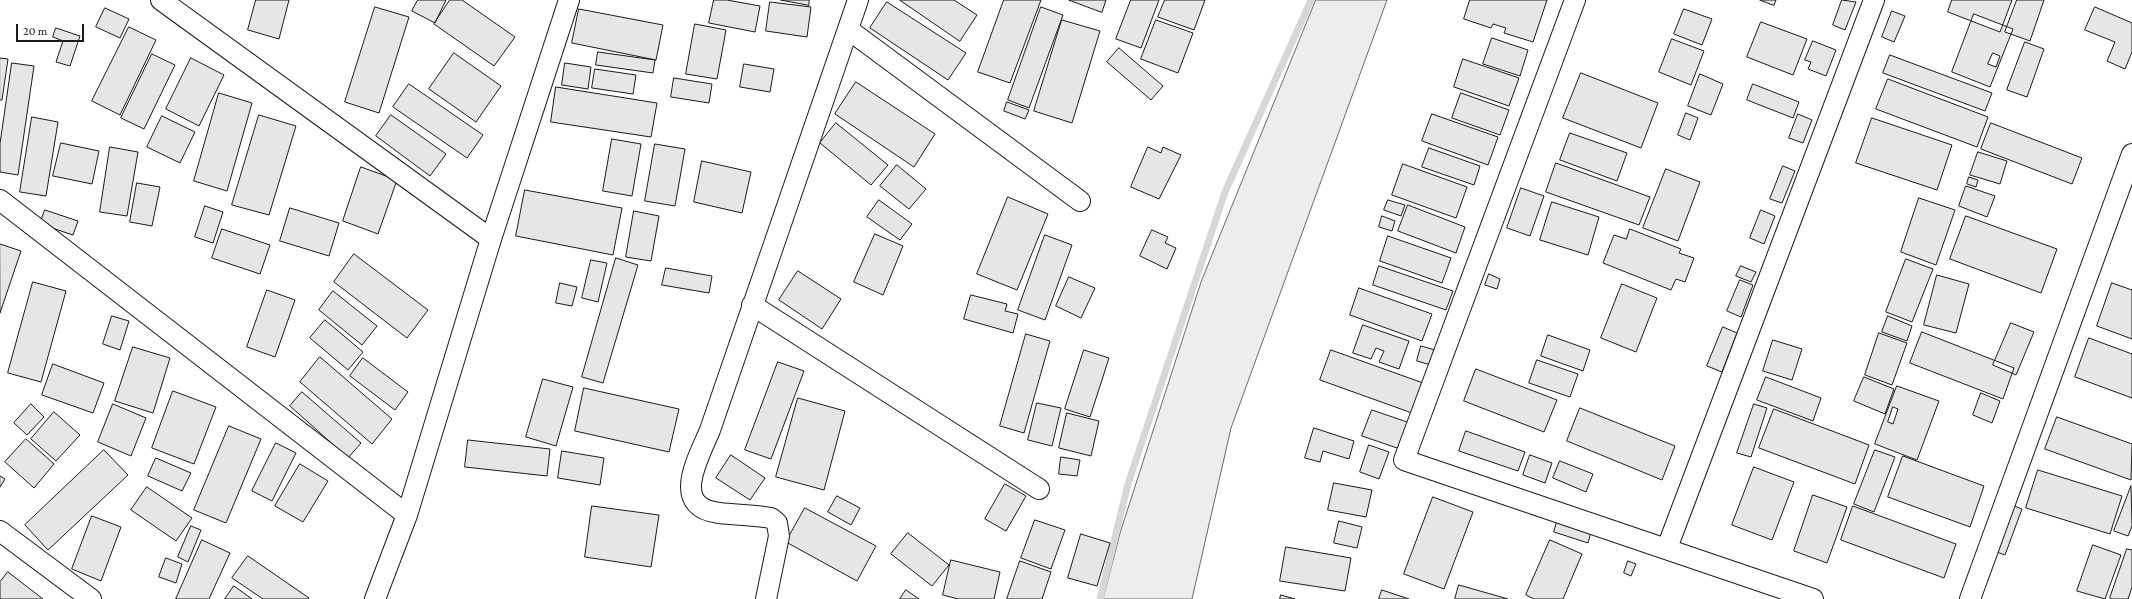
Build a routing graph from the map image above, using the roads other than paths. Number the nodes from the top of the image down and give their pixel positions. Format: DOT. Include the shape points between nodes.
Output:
graph roads {
  1 [pos="161,0"];
  2 [pos="569,0"];
  3 [pos="858,0"];
  4 [pos="1575,0"];
  5 [pos="1874,0"];
  6 [pos="849,30"];
  7 [pos="2132,154"];
  8 [pos="0,200"];
  9 [pos="1080,201"];
  10 [pos="491,239"];
  11 [pos="752,304"];
  12 [pos="1039,488"];
  13 [pos="407,515"];
  14 [pos="0,531"];
  15 [pos="1667,548"];
  16 [pos="91,599"];
  17 [pos="374,599"];
  18 [pos="766,599"];
  19 [pos="1813,599"];
  20 [pos="1970,599"];
  1 -- 10 [label="street"];
  2 -- 10 [label="street"];
  3 -- 6 [label="street"];
  4 -- 15 [label="street" via="1404,460"];
  5 -- 15 [label="street"];
  6 -- 9 [label="street"];
  6 -- 11 [label="street"];
  7 -- 20 [label="street"];
  8 -- 13 [label="street"];
  10 -- 13 [label="street"];
  11 -- 12 [label="street"];
  11 -- 18 [label="street" via="710,430 691,476 690,490 695,503 705,509 718,513 771,518 777,523 779,536"];
  13 -- 17 [label="street"];
  14 -- 16 [label="street"];
  15 -- 19 [label="street"];
}
